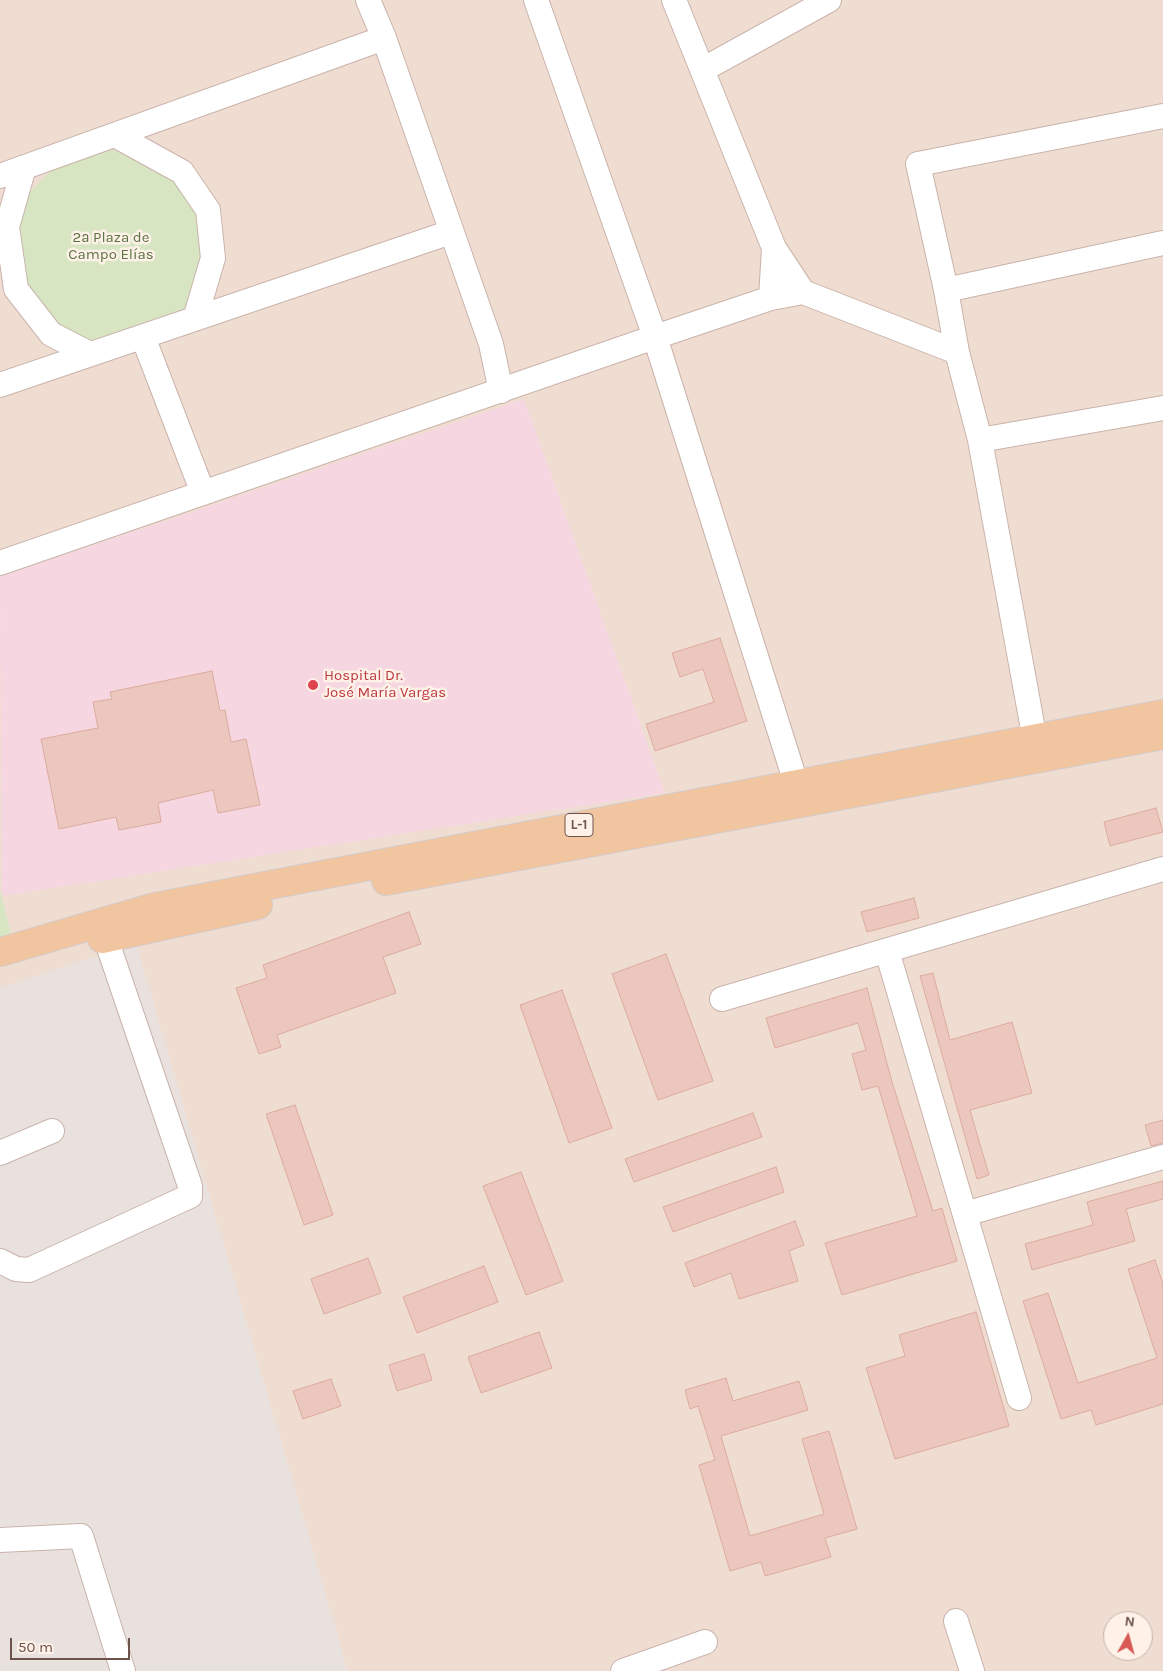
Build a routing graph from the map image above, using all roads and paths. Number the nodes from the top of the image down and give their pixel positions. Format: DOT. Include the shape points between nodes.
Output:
graph roads {
  1 [pos="368,0"];
  2 [pos="536,0"];
  3 [pos="674,0"];
  4 [pos="829,0"];
  5 [pos="384,38"];
  6 [pos="704,69"];
  7 [pos="1163,116"];
  8 [pos="115,135"];
  9 [pos="24,167"];
  10 [pos="0,176"];
  11 [pos="451,232"];
  12 [pos="1163,243"];
  13 [pos="774,248"];
  14 [pos="946,290"];
  15 [pos="803,292"];
  16 [pos="771,298"];
  17 [pos="195,319"];
  18 [pos="143,337"];
  19 [pos="655,337"];
  20 [pos="957,352"];
  21 [pos="90,354"];
  22 [pos="0,385"];
  23 [pos="502,391"];
  24 [pos="1163,408"];
  25 [pos="980,440"];
  26 [pos="203,493"];
  27 [pos="0,563"];
  28 [pos="1163,714"];
  29 [pos="1163,735"];
  30 [pos="1035,740"];
  31 [pos="799,793"];
  32 [pos="1163,870"];
  33 [pos="106,938"];
  34 [pos="887,951"];
  35 [pos="0,952"];
  36 [pos="0,971"];
  37 [pos="722,999"];
  38 [pos="52,1131"];
  39 [pos="0,1153"];
  40 [pos="1163,1157"];
  41 [pos="965,1214"];
  42 [pos="0,1262"];
  43 [pos="1019,1398"];
  44 [pos="0,1540"];
  45 [pos="956,1621"];
  46 [pos="705,1642"];
  47 [pos="123,1671"];
  48 [pos="623,1671"];
  49 [pos="972,1671"];
  1 -- 5 [label="street"];
  2 -- 19 [label="street"];
  3 -- 6 [label="street"];
  4 -- 6 [label="street"];
  5 -- 8 [label="street"];
  5 -- 11 [label="street"];
  6 -- 13 [label="street"];
  7 -- 14 [label="street" via="918,164"];
  8 -- 9 [label="street"];
  8 -- 17 [label="street" via="182,172 208,210 213,258"];
  9 -- 10 [label="street"];
  9 -- 21 [label="street" via="7,227 16,289 51,334"];
  11 -- 17 [label="street"];
  11 -- 23 [label="street" via="491,344"];
  12 -- 14 [label="street"];
  13 -- 15 [label="street"];
  13 -- 16 [label="street"];
  14 -- 20 [label="street"];
  15 -- 16 [label="street"];
  15 -- 20 [label="street"];
  16 -- 19 [label="street"];
  17 -- 18 [label="street"];
  18 -- 21 [label="street"];
  18 -- 26 [label="street"];
  19 -- 23 [label="street"];
  19 -- 31 [label="street"];
  20 -- 25 [label="street"];
  21 -- 22 [label="street"];
  23 -- 26 [label="street"];
  24 -- 25 [label="street"];
  25 -- 30 [label="street"];
  26 -- 27 [label="street"];
  28 -- 30 [label="main road, L-1"];
  29 -- 31 [label="main road, L-1"];
  30 -- 31 [label="main road, L-1"];
  31 -- 33 [label="main road, L-1"];
  31 -- 35 [label="main road, L-1" via="155,907"];
  32 -- 34 [label="street"];
  33 -- 36 [label="main road, L-1"];
  33 -- 42 [label="street" via="190,1186 190,1196 29,1270"];
  34 -- 37 [label="street"];
  34 -- 41 [label="street"];
  38 -- 39 [label="street"];
  40 -- 41 [label="street"];
  41 -- 43 [label="street"];
  44 -- 47 [label="street" via="81,1536"];
  45 -- 49 [label="street"];
  46 -- 48 [label="street"];
}
